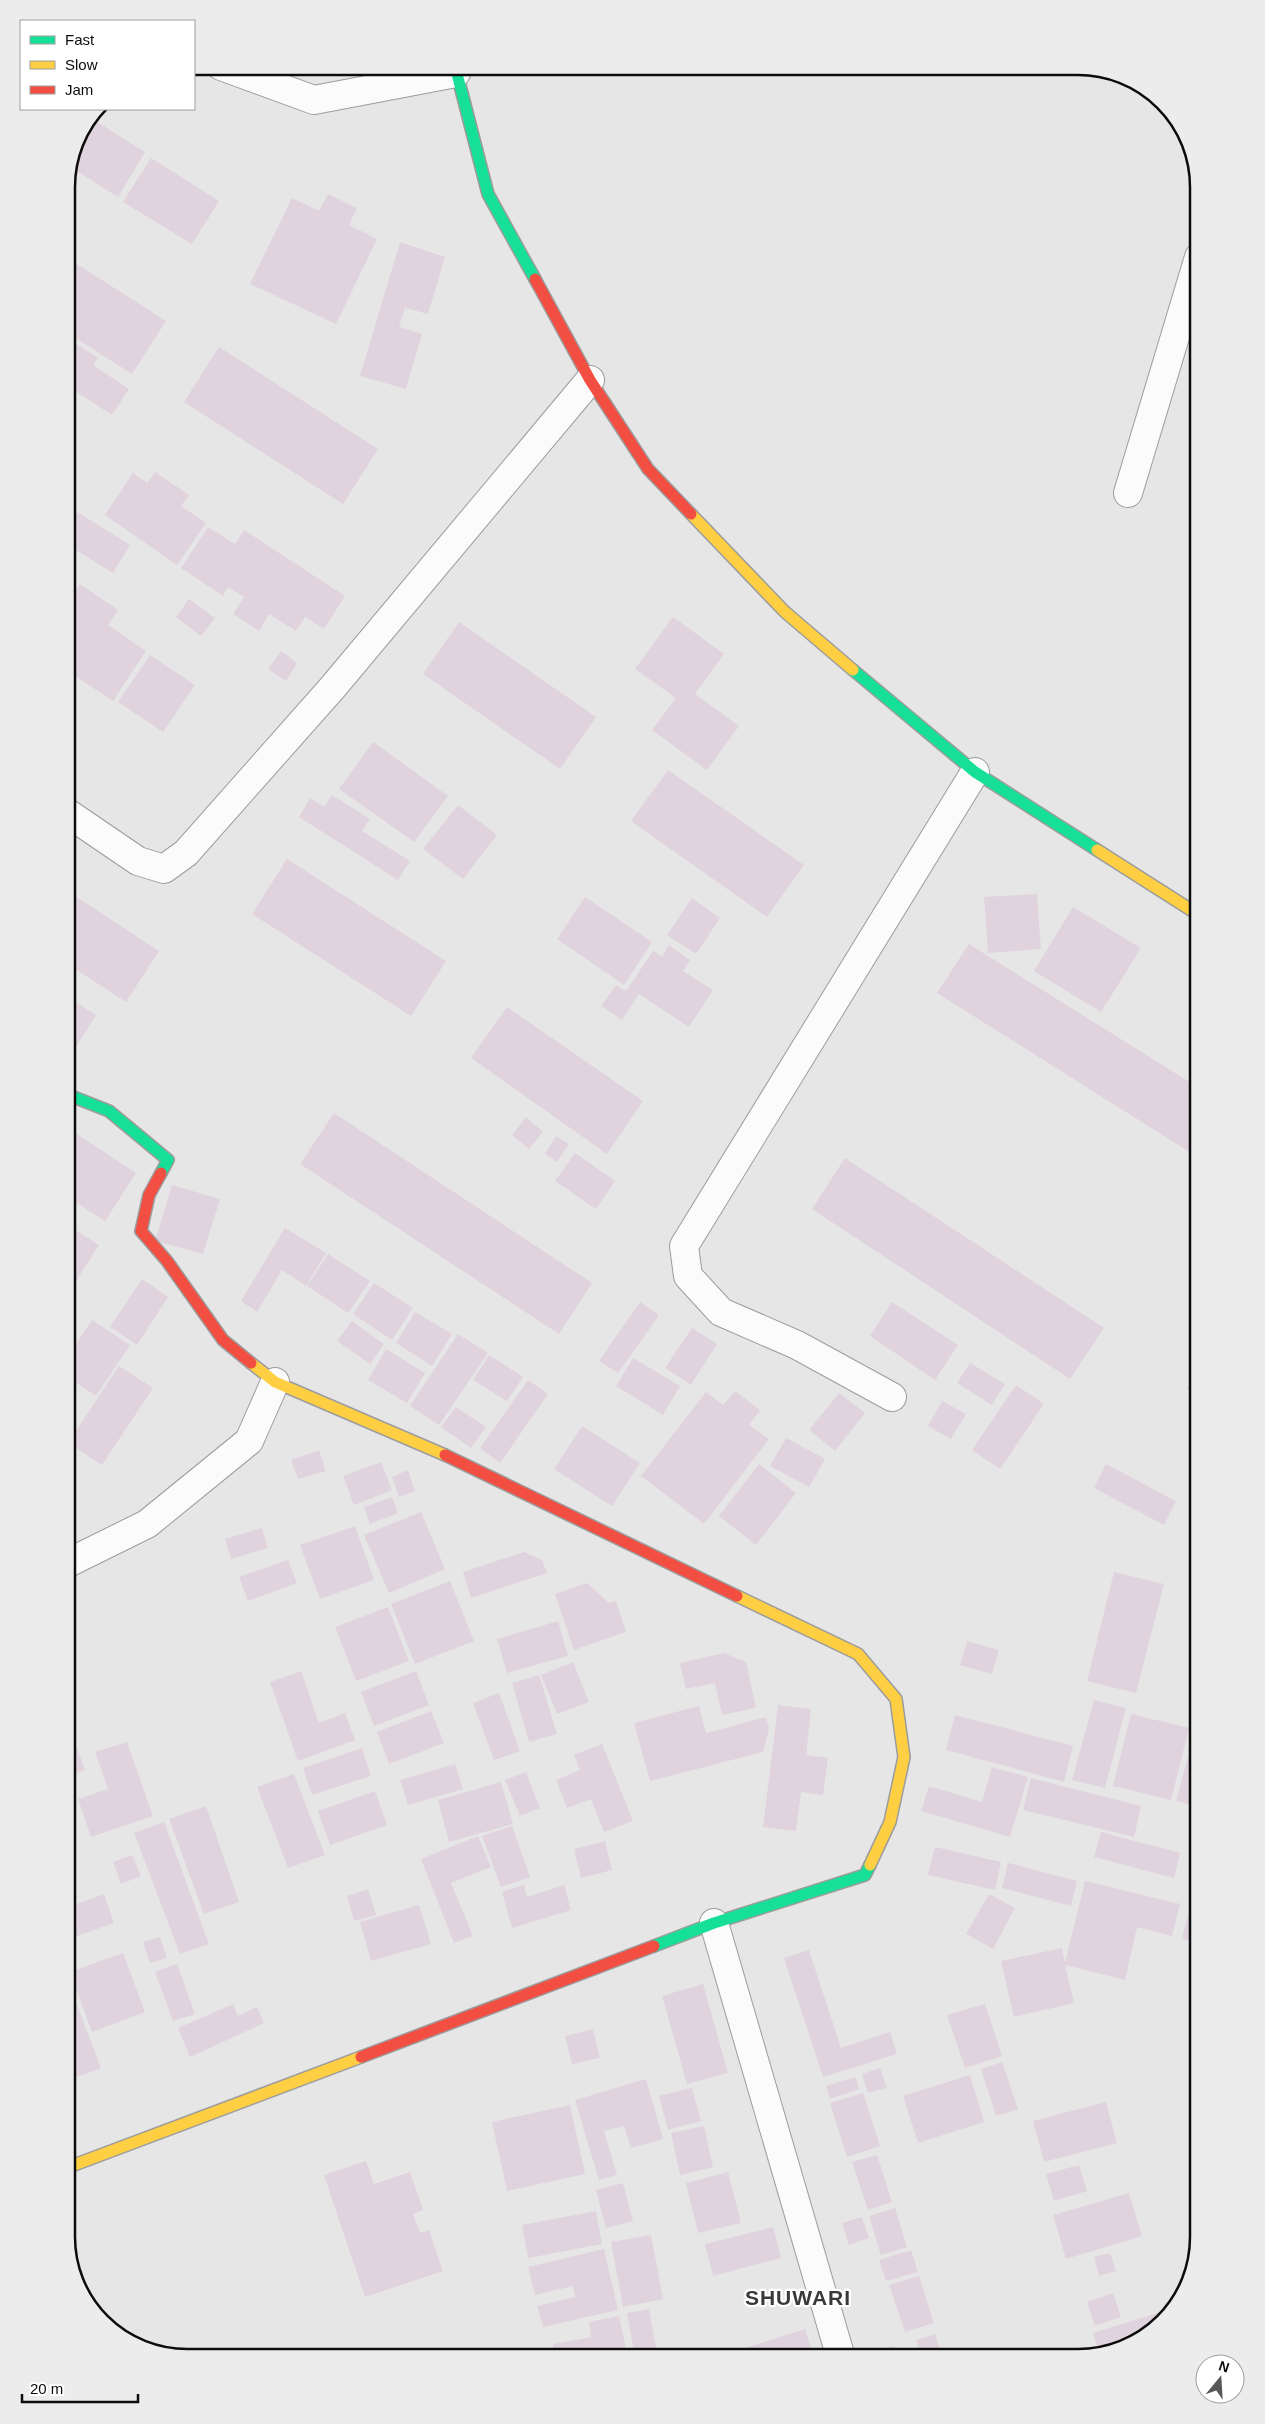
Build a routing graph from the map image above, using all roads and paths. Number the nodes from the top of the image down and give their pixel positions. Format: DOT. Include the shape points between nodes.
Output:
graph roads {
  1 [pos="246,75"];
  2 [pos="432,75"];
  3 [pos="456,75"];
  4 [pos="1190,287"];
  5 [pos="590,380"];
  6 [pos="1128,494"];
  7 [pos="975,772"];
  8 [pos="75,818"];
  9 [pos="1190,909"];
  10 [pos="75,1097"];
  11 [pos="275,1382"];
  12 [pos="892,1397"];
  13 [pos="75,1560"];
  14 [pos="714,1923"];
  15 [pos="75,2165"];
  16 [pos="838,2349"];
  1 -- 2 [label="street" via="314,100"];
  3 -- 5 [label="street" via="488,194"];
  4 -- 6 [label="street"];
  5 -- 7 [label="street" via="648,469 785,612"];
  5 -- 8 [label="street" via="333,687 186,853 164,869 138,861"];
  7 -- 9 [label="street"];
  7 -- 12 [label="street" via="684,1246 688,1276 721,1312 797,1345"];
  10 -- 11 [label="street" via="110,1111 168,1160 148,1195 141,1231 167,1261 223,1340"];
  11 -- 13 [label="street" via="249,1441 147,1524"];
  11 -- 14 [label="street" via="432,1449 858,1654 896,1699 904,1757 890,1822 865,1875"];
  14 -- 15 [label="street"];
  14 -- 16 [label="street"];
}
